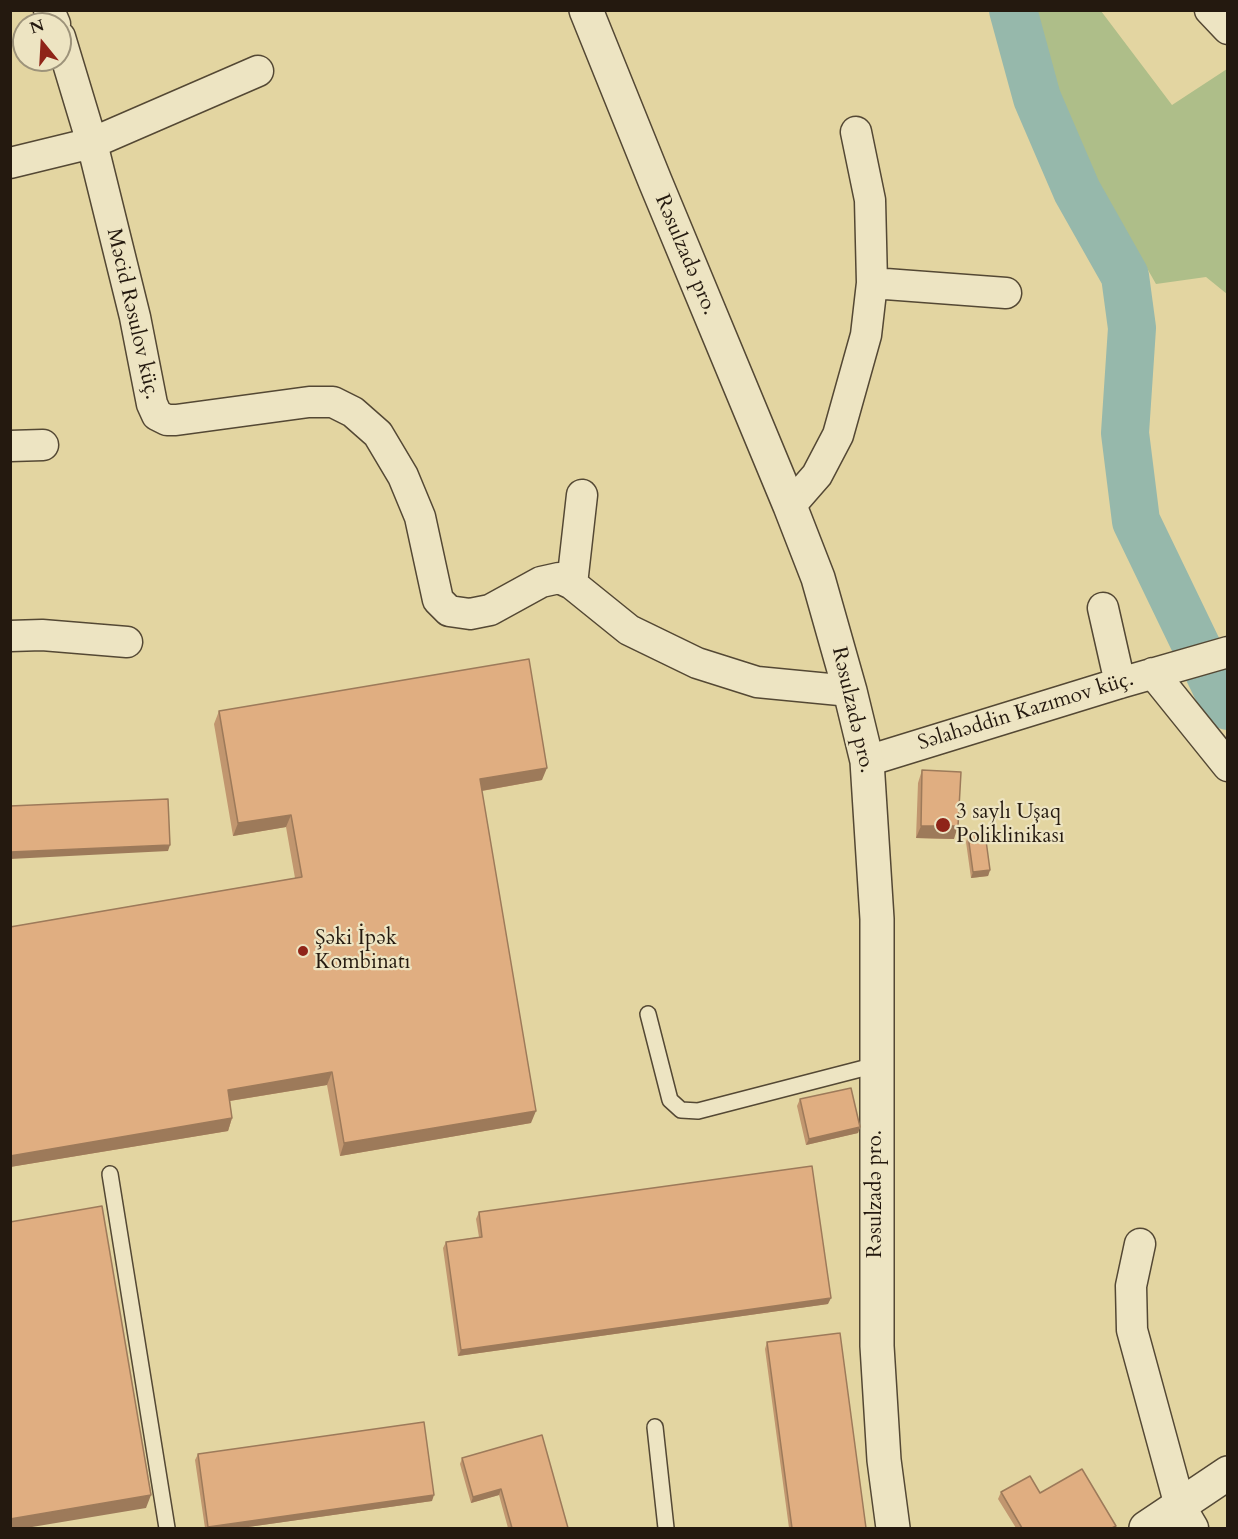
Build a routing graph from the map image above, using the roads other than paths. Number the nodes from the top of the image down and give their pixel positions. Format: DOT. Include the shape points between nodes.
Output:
graph roads {
  1 [pos="586,10"];
  2 [pos="1210,10"];
  3 [pos="1227,29"];
  4 [pos="258,71"];
  5 [pos="71,72"];
  6 [pos="856,132"];
  7 [pos="92,142"];
  8 [pos="10,164"];
  9 [pos="872,283"];
  10 [pos="1006,293"];
  11 [pos="43,445"];
  12 [pos="10,446"];
  13 [pos="582,495"];
  14 [pos="790,506"];
  15 [pos="572,584"];
  16 [pos="1103,608"];
  17 [pos="10,636"];
  18 [pos="128,642"];
  19 [pos="1208,657"];
  20 [pos="1154,674"];
  21 [pos="1120,683"];
  22 [pos="850,691"];
  23 [pos="867,761"];
  24 [pos="1227,766"];
  25 [pos="648,1014"];
  26 [pos="876,1065"];
  27 [pos="110,1173"];
  28 [pos="1140,1244"];
  29 [pos="655,1427"];
  30 [pos="1227,1473"];
  31 [pos="1187,1517"];
  32 [pos="167,1528"];
  33 [pos="666,1528"];
  34 [pos="893,1528"];
  35 [pos="1146,1528"];
  1 -- 14 [label="street, Rəsulzadə pro."];
  2 -- 3 [label="street"];
  4 -- 7 [label="street"];
  5 -- 7 [label="street, Məcid Rəsulov küç."];
  6 -- 9 [label="street" via="870,200"];
  7 -- 8 [label="street"];
  7 -- 15 [label="street, Məcid Rəsulov küç." via="157,415 176,420 333,402 353,412 378,434 403,476 420,518 438,600 449,611 470,614 490,610 541,582 560,578"];
  9 -- 10 [label="street"];
  9 -- 14 [label="street" via="866,335 838,435 817,475"];
  11 -- 12 [label="street"];
  13 -- 15 [label="street"];
  14 -- 22 [label="street, Rəsulzadə pro." via="818,578"];
  15 -- 22 [label="street" via="629,630 697,663 757,682"];
  16 -- 21 [label="street"];
  17 -- 18 [label="street"];
  19 -- 20 [label="street, Səlahəddin Kazımov küç."];
  20 -- 21 [label="street, Səlahəddin Kazımov küç."];
  20 -- 24 [label="street"];
  21 -- 23 [label="street, Səlahəddin Kazımov küç."];
  22 -- 23 [label="street, Rəsulzadə pro."];
  23 -- 26 [label="street, Rəsulzadə pro." via="877,919"];
  25 -- 26 [label="lane" via="670,1100 681,1110 698,1111"];
  26 -- 34 [label="street, Rəsulzadə pro." via="877,1346 884,1460"];
  27 -- 32 [label="lane"];
  28 -- 31 [label="street" via="1131,1286 1132,1329"];
  29 -- 33 [label="lane"];
  30 -- 31 [label="street"];
  31 -- 35 [label="street"];
}
